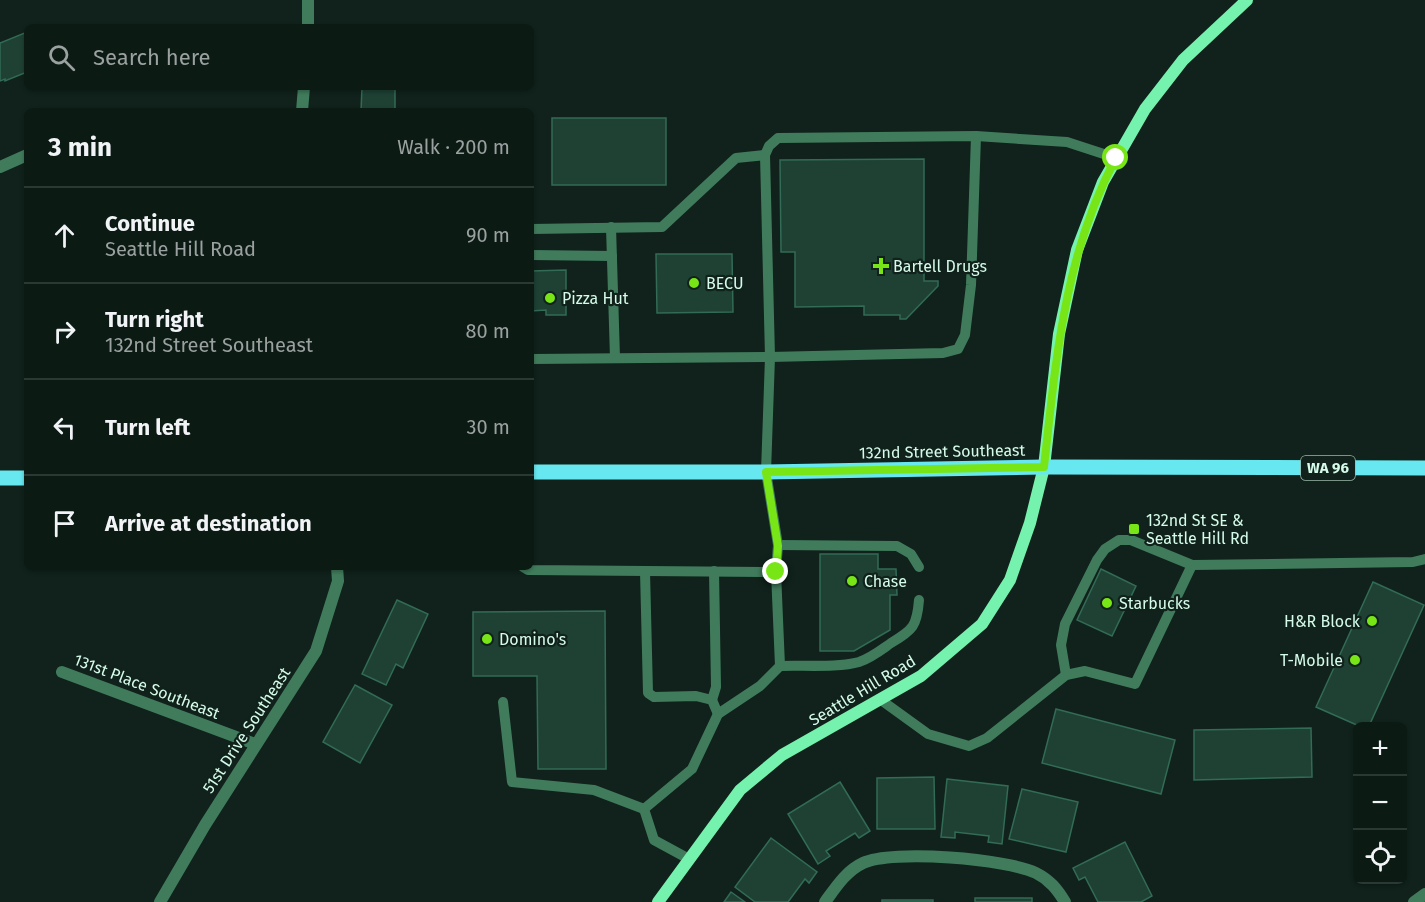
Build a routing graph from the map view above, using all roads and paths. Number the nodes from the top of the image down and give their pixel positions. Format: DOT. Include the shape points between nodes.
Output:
graph roads {
  1 [pos="308,0"];
  2 [pos="1245,0"];
  3 [pos="308,24"];
  4 [pos="304,90"];
  5 [pos="302,108"];
  6 [pos="976,136"];
  7 [pos="765,155"];
  8 [pos="24,156"];
  9 [pos="1116,158"];
  10 [pos="0,166"];
  11 [pos="611,227"];
  12 [pos="534,229"];
  13 [pos="534,255"];
  14 [pos="612,256"];
  15 [pos="770,357"];
  16 [pos="615,358"];
  17 [pos="534,359"];
  18 [pos="1044,467"];
  19 [pos="1425,468"];
  20 [pos="534,472"];
  21 [pos="766,472"];
  22 [pos="0,478"];
  23 [pos="24,478"];
  24 [pos="778,546"];
  25 [pos="1425,559"];
  26 [pos="1192,565"];
  27 [pos="919,567"];
  28 [pos="338,570"];
  29 [pos="528,570"];
  30 [pos="645,571"];
  31 [pos="714,572"];
  32 [pos="776,572"];
  33 [pos="919,600"];
  34 [pos="780,666"];
  35 [pos="62,672"];
  36 [pos="1066,675"];
  37 [pos="712,700"];
  38 [pos="881,700"];
  39 [pos="503,702"];
  40 [pos="718,714"];
  41 [pos="255,744"];
  42 [pos="644,809"];
  43 [pos="689,859"];
  44 [pos="1425,894"];
  45 [pos="160,902"];
  46 [pos="658,902"];
  47 [pos="825,902"];
  48 [pos="1065,902"];
  49 [pos="1414,902"];
  1 -- 3 [label="street"];
  2 -- 9 [label="main road, Seattle Hill Road" via="1183,60 1145,109"];
  4 -- 5 [label="street"];
  6 -- 7 [label="lane" via="778,138"];
  6 -- 9 [label="lane" via="1067,142"];
  6 -- 15 [label="lane" via="971,285 965,335 958,349 943,353"];
  7 -- 11 [label="lane" via="736,158 662,227"];
  7 -- 15 [label="lane"];
  8 -- 10 [label="street"];
  9 -- 18 [label="main road, Seattle Hill Road" via="1077,250 1059,334"];
  11 -- 12 [label="lane"];
  11 -- 14 [label="lane"];
  13 -- 14 [label="lane"];
  14 -- 16 [label="lane"];
  15 -- 16 [label="lane"];
  15 -- 21 [label="lane"];
  16 -- 17 [label="lane"];
  18 -- 19 [label="main road, 132nd Street Southeast / WA 96"];
  18 -- 21 [label="main road, 132nd Street Southeast"];
  18 -- 38 [label="main road, Seattle Hill Road" via="1030,524 1010,580 982,624 921,676"];
  20 -- 21 [label="main road, 132nd Street Southeast"];
  21 -- 24 [label="lane"];
  22 -- 23 [label="main road"];
  24 -- 27 [label="lane" via="897,546 911,554"];
  24 -- 32 [label="lane"];
  25 -- 26 [label="lane"];
  26 -- 36 [label="lane" via="1136,684 1085,672"];
  26 -- 36 [label="lane" via="1131,540 1119,540 1105,549 1065,624 1061,645"];
  28 -- 41 [label="street, 51st Drive Southeast" via="316,651"];
  29 -- 30 [label="lane"];
  30 -- 31 [label="lane"];
  30 -- 37 [label="lane" via="648,693 654,698 696,696"];
  31 -- 32 [label="lane"];
  31 -- 37 [label="lane" via="716,687"];
  32 -- 34 [label="lane"];
  33 -- 34 [label="lane" via="918,618 910,632 868,658 856,663"];
  34 -- 40 [label="lane" via="760,686"];
  35 -- 41 [label="street, 131st Place Southeast"];
  36 -- 38 [label="lane" via="987,738 969,746 928,734"];
  37 -- 40 [label="lane"];
  38 -- 43 [label="main road, Seattle Hill Road" via="782,755 740,790"];
  39 -- 42 [label="lane" via="512,782 594,790"];
  40 -- 42 [label="lane" via="692,769"];
  41 -- 45 [label="street, 51st Drive Southeast"];
  42 -- 43 [label="lane" via="654,840"];
  43 -- 46 [label="main road, Seattle Hill Road"];
  44 -- 49 [label="street"];
  47 -- 48 [label="street" via="845,876 864,863 884,857 976,858 1035,872 1054,884"];
}
